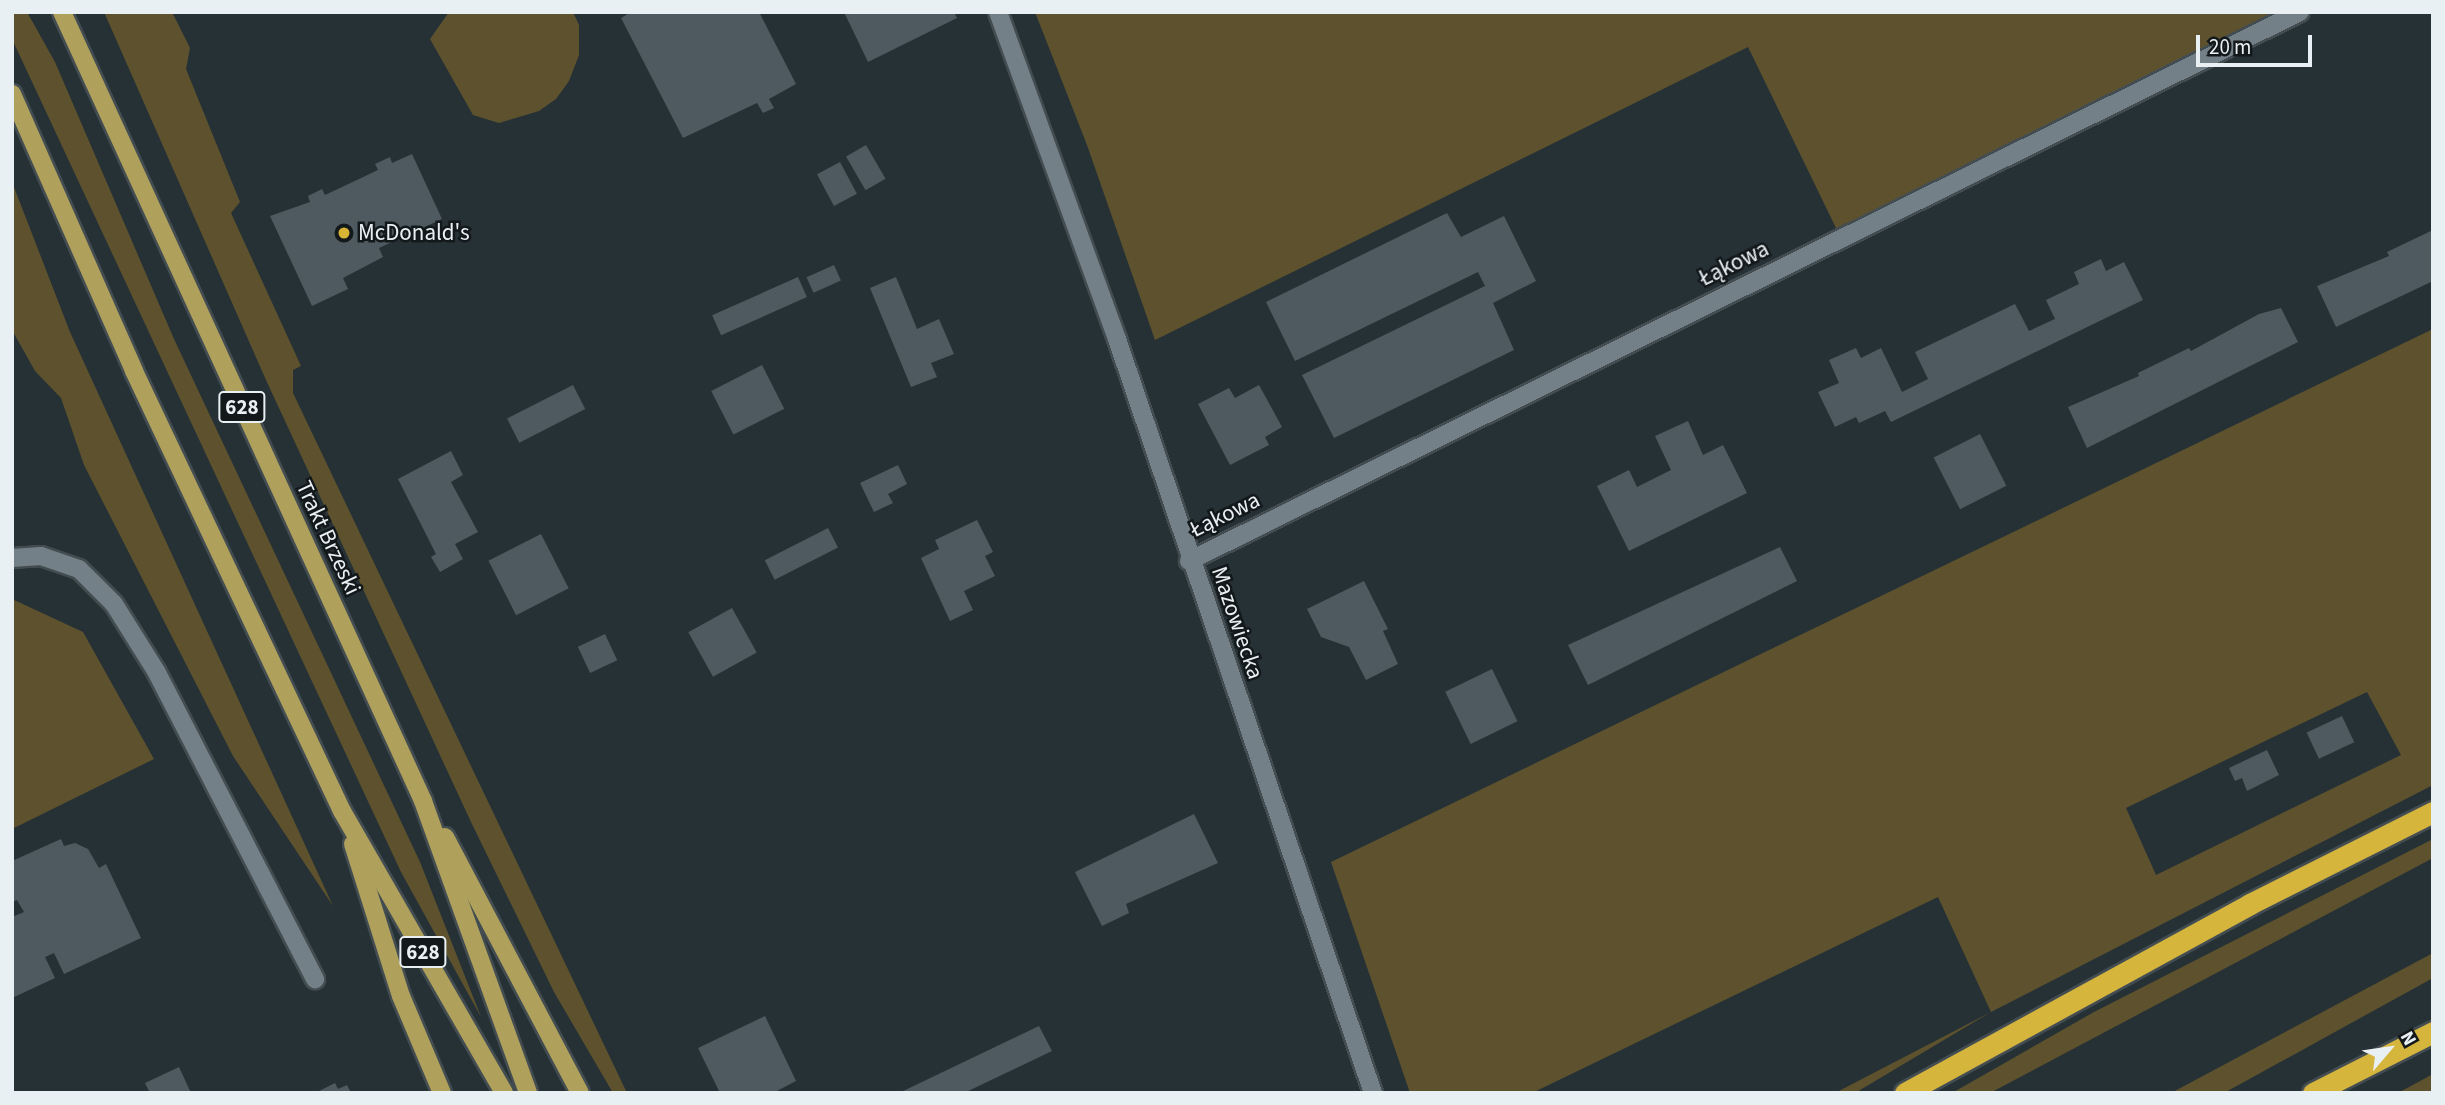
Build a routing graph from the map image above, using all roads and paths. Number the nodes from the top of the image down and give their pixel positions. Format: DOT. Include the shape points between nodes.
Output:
graph roads {
  1 [pos="62,12"];
  2 [pos="998,12"];
  3 [pos="2300,12"];
  4 [pos="12,94"];
  5 [pos="12,558"];
  6 [pos="1189,561"];
  7 [pos="423,801"];
  8 [pos="342,811"];
  9 [pos="2433,812"];
  10 [pos="315,979"];
  11 [pos="2433,1032"];
  12 [pos="443,1093"];
  13 [pos="504,1093"];
  14 [pos="528,1093"];
  15 [pos="580,1093"];
  16 [pos="1373,1093"];
  17 [pos="1905,1093"];
  18 [pos="2313,1093"];
  1 -- 7 [label="main road, Trakt Brzeski / 628"];
  2 -- 6 [label="street, Mazowiecka" via="1117,339"];
  3 -- 6 [label="street, Łąkowa"];
  4 -- 8 [label="main road, 628" via="134,371"];
  5 -- 10 [label="street" via="41,556 79,569 114,604 156,671"];
  6 -- 16 [label="street, Mazowiecka"];
  7 -- 14 [label="main road, Trakt Brzeski / 628"];
  7 -- 15 [label="main road" via="470,879"];
  8 -- 12 [label="main road" via="401,996"];
  8 -- 13 [label="main road, 628"];
  9 -- 17 [label="highway" via="2250,904"];
  11 -- 18 [label="highway"];
}
